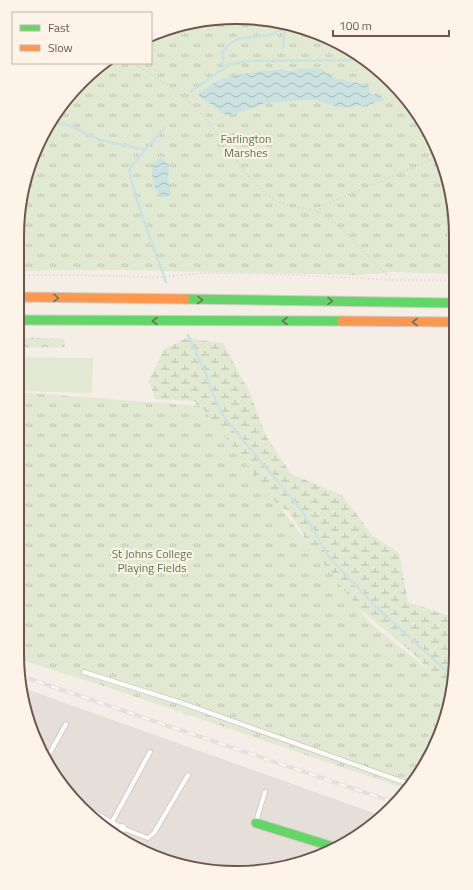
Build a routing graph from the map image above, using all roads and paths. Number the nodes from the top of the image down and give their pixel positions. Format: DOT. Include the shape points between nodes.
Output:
graph roads {
  1 [pos="134,64"];
  2 [pos="434,158"];
  3 [pos="317,212"];
  4 [pos="24,275"];
  5 [pos="393,280"];
  6 [pos="449,280"];
  7 [pos="24,297"];
  8 [pos="449,303"];
  9 [pos="24,320"];
  10 [pos="449,322"];
  11 [pos="84,672"];
  12 [pos="66,724"];
  13 [pos="150,752"];
  14 [pos="49,754"];
  15 [pos="188,775"];
  16 [pos="405,783"];
  17 [pos="265,792"];
  18 [pos="97,814"];
  19 [pos="112,822"];
  20 [pos="256,823"];
  21 [pos="122,828"];
  22 [pos="121,832"];
  23 [pos="328,845"];
  1 -- 3 [label="path" via="191,103 253,182 266,194 284,205"];
  2 -- 3 [label="path" via="322,206"];
  3 -- 5 [label="path" via="337,226"];
  4 -- 5 [label="path" via="158,277 205,273"];
  5 -- 6 [label="path"];
  7 -- 8 [label="main road, one-way"];
  10 -- 9 [label="main road, one-way"];
  11 -- 16 [label="lane" via="182,703"];
  12 -- 14 [label="lane"];
  13 -- 19 [label="lane"];
  15 -- 21 [label="lane" via="154,833 148,838"];
  17 -- 20 [label="lane"];
  18 -- 19 [label="lane"];
  19 -- 21 [label="lane"];
  20 -- 23 [label="main road"];
  21 -- 22 [label="street"];
}
